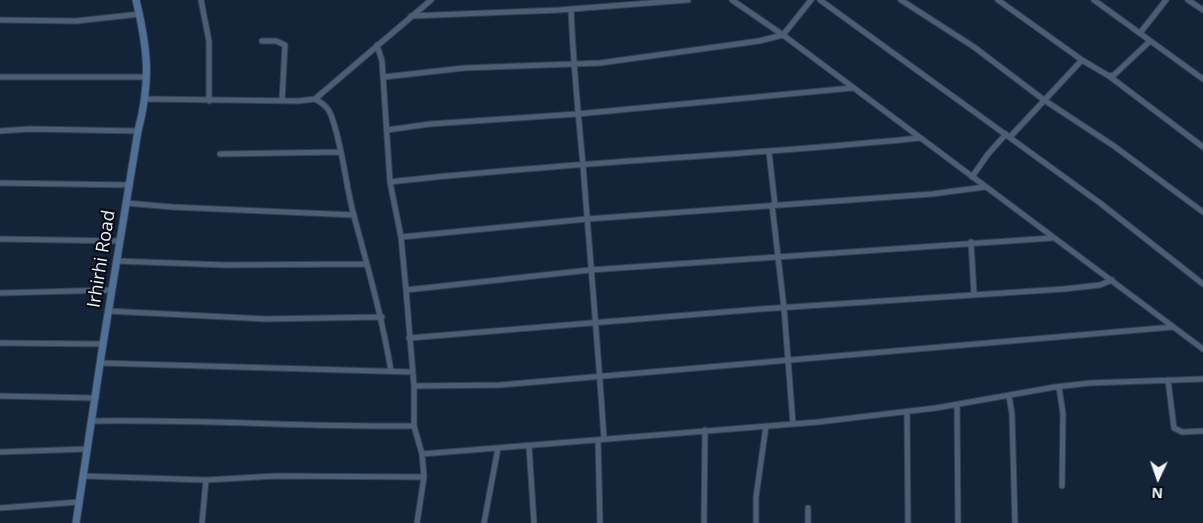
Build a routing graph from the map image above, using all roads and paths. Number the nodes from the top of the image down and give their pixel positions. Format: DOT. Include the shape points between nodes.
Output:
graph roads {
  1 [pos="136,0"];
  2 [pos="201,0"];
  3 [pos="431,0"];
  4 [pos="688,0"];
  5 [pos="732,0"];
  6 [pos="811,0"];
  7 [pos="820,0"];
  8 [pos="901,0"];
  9 [pos="998,0"];
  10 [pos="1094,0"];
  11 [pos="1166,0"];
  12 [pos="1188,0"];
  13 [pos="571,9"];
  14 [pos="1203,10"];
  15 [pos="140,14"];
  16 [pos="411,16"];
  17 [pos="0,20"];
  18 [pos="1140,33"];
  19 [pos="783,35"];
  20 [pos="262,41"];
  21 [pos="1150,41"];
  22 [pos="377,45"];
  23 [pos="1082,60"];
  24 [pos="573,64"];
  25 [pos="1109,76"];
  26 [pos="0,77"];
  27 [pos="384,77"];
  28 [pos="147,78"];
  29 [pos="1203,79"];
  30 [pos="852,88"];
  31 [pos="146,99"];
  32 [pos="315,99"];
  33 [pos="1044,100"];
  34 [pos="209,101"];
  35 [pos="282,101"];
  36 [pos="577,114"];
  37 [pos="387,130"];
  38 [pos="0,131"];
  39 [pos="138,131"];
  40 [pos="1008,136"];
  41 [pos="921,138"];
  42 [pos="1203,146"];
  43 [pos="340,152"];
  44 [pos="769,152"];
  45 [pos="220,154"];
  46 [pos="583,163"];
  47 [pos="972,177"];
  48 [pos="390,182"];
  49 [pos="0,183"];
  50 [pos="130,184"];
  51 [pos="985,187"];
  52 [pos="126,203"];
  53 [pos="774,205"];
  54 [pos="1203,212"];
  55 [pos="354,215"];
  56 [pos="587,219"];
  57 [pos="401,237"];
  58 [pos="1052,238"];
  59 [pos="0,239"];
  60 [pos="120,240"];
  61 [pos="971,242"];
  62 [pos="778,258"];
  63 [pos="117,261"];
  64 [pos="366,264"];
  65 [pos="590,270"];
  66 [pos="1112,280"];
  67 [pos="1203,284"];
  68 [pos="112,290"];
  69 [pos="406,290"];
  70 [pos="0,294"];
  71 [pos="974,294"];
  72 [pos="784,308"];
  73 [pos="108,311"];
  74 [pos="382,317"];
  75 [pos="596,322"];
  76 [pos="1173,327"];
  77 [pos="409,338"];
  78 [pos="0,343"];
  79 [pos="102,344"];
  80 [pos="1203,349"];
  81 [pos="788,358"];
  82 [pos="100,363"];
  83 [pos="391,371"];
  84 [pos="412,372"];
  85 [pos="600,376"];
  86 [pos="1203,379"];
  87 [pos="1168,380"];
  88 [pos="414,386"];
  89 [pos="1059,387"];
  90 [pos="0,396"];
  91 [pos="1009,396"];
  92 [pos="96,398"];
  93 [pos="957,405"];
  94 [pos="907,412"];
  95 [pos="91,421"];
  96 [pos="793,424"];
  97 [pos="414,426"];
  98 [pos="766,426"];
  99 [pos="705,430"];
  100 [pos="1203,431"];
  101 [pos="604,439"];
  102 [pos="598,440"];
  103 [pos="529,446"];
  104 [pos="498,448"];
  105 [pos="88,450"];
  106 [pos="0,452"];
  107 [pos="422,454"];
  108 [pos="83,476"];
  109 [pos="424,477"];
  110 [pos="206,480"];
  111 [pos="1062,486"];
  112 [pos="79,502"];
  113 [pos="0,508"];
  114 [pos="808,508"];
  115 [pos="76,523"];
  116 [pos="202,523"];
  117 [pos="417,523"];
  118 [pos="484,523"];
  119 [pos="534,523"];
  120 [pos="600,523"];
  121 [pos="704,523"];
  122 [pos="756,523"];
  123 [pos="808,523"];
  124 [pos="908,523"];
  125 [pos="958,523"];
  126 [pos="1015,523"];
  1 -- 15 [label="street, Irhirhi Road"];
  2 -- 34 [label="street" via="209,41"];
  3 -- 16 [label="street"];
  4 -- 13 [label="street"];
  5 -- 19 [label="street"];
  6 -- 19 [label="street"];
  7 -- 40 [label="street"];
  8 -- 33 [label="street" via="974,47"];
  9 -- 23 [label="street"];
  10 -- 18 [label="street"];
  11 -- 18 [label="street"];
  12 -- 14 [label="street"];
  13 -- 16 [label="street"];
  13 -- 24 [label="street"];
  15 -- 17 [label="street" via="76,21"];
  15 -- 28 [label="street, Irhirhi Road" via="147,55"];
  16 -- 22 [label="street"];
  18 -- 21 [label="street"];
  19 -- 24 [label="street" via="668,55"];
  19 -- 30 [label="street"];
  20 -- 35 [label="street" via="285,45"];
  21 -- 25 [label="street" via="1124,68"];
  21 -- 29 [label="street"];
  22 -- 27 [label="street"];
  22 -- 32 [label="street"];
  23 -- 25 [label="street"];
  23 -- 33 [label="street"];
  24 -- 27 [label="street" via="464,68"];
  24 -- 36 [label="street"];
  25 -- 42 [label="street"];
  26 -- 28 [label="street"];
  27 -- 37 [label="street"];
  28 -- 31 [label="street, Irhirhi Road"];
  30 -- 36 [label="street"];
  30 -- 41 [label="street"];
  31 -- 34 [label="street"];
  31 -- 39 [label="street, Irhirhi Road"];
  32 -- 35 [label="street"];
  32 -- 43 [label="street" via="330,113"];
  33 -- 40 [label="street"];
  33 -- 54 [label="street" via="1114,146"];
  34 -- 35 [label="street"];
  36 -- 37 [label="street"];
  36 -- 46 [label="street"];
  37 -- 48 [label="street"];
  38 -- 39 [label="street"];
  39 -- 50 [label="street, Irhirhi Road"];
  40 -- 47 [label="street" via="988,154"];
  40 -- 67 [label="street"];
  41 -- 44 [label="street"];
  41 -- 47 [label="street"];
  43 -- 45 [label="street"];
  43 -- 55 [label="street"];
  44 -- 46 [label="street"];
  44 -- 53 [label="street"];
  46 -- 48 [label="street"];
  46 -- 56 [label="street"];
  47 -- 51 [label="street"];
  48 -- 57 [label="street"];
  49 -- 50 [label="street"];
  50 -- 52 [label="street, Irhirhi Road"];
  51 -- 53 [label="street"];
  51 -- 58 [label="street"];
  52 -- 55 [label="street"];
  52 -- 60 [label="street, Irhirhi Road"];
  53 -- 56 [label="street"];
  53 -- 62 [label="street"];
  55 -- 64 [label="street"];
  56 -- 57 [label="street"];
  56 -- 65 [label="street"];
  57 -- 69 [label="street"];
  58 -- 61 [label="street"];
  58 -- 66 [label="street"];
  59 -- 60 [label="street"];
  60 -- 63 [label="street, Irhirhi Road"];
  61 -- 62 [label="street"];
  61 -- 71 [label="street"];
  62 -- 65 [label="street"];
  62 -- 72 [label="street"];
  63 -- 64 [label="street" via="225,265"];
  63 -- 68 [label="street, Irhirhi Road"];
  64 -- 74 [label="street"];
  65 -- 69 [label="street"];
  65 -- 75 [label="street"];
  66 -- 71 [label="street" via="1100,285 1064,289"];
  66 -- 76 [label="street"];
  68 -- 70 [label="street"];
  68 -- 73 [label="street, Irhirhi Road"];
  69 -- 77 [label="street"];
  71 -- 72 [label="street"];
  72 -- 75 [label="street"];
  72 -- 81 [label="street"];
  73 -- 74 [label="street" via="266,319"];
  73 -- 79 [label="street, Irhirhi Road"];
  74 -- 83 [label="street"];
  75 -- 77 [label="street"];
  75 -- 85 [label="street"];
  76 -- 80 [label="street"];
  76 -- 81 [label="street"];
  77 -- 84 [label="street"];
  78 -- 79 [label="street"];
  79 -- 82 [label="street, Irhirhi Road"];
  81 -- 85 [label="street"];
  81 -- 96 [label="street"];
  82 -- 83 [label="street"];
  82 -- 92 [label="street, Irhirhi Road"];
  83 -- 84 [label="street"];
  84 -- 88 [label="street"];
  85 -- 88 [label="street" via="500,385"];
  85 -- 101 [label="street"];
  86 -- 87 [label="street"];
  87 -- 89 [label="street"];
  87 -- 100 [label="street" via="1174,428 1182,432"];
  88 -- 97 [label="street"];
  89 -- 91 [label="street"];
  89 -- 111 [label="street" via="1063,414"];
  90 -- 92 [label="street"];
  91 -- 93 [label="street"];
  91 -- 126 [label="street"];
  92 -- 95 [label="street, Irhirhi Road"];
  93 -- 94 [label="street"];
  93 -- 125 [label="street"];
  94 -- 96 [label="street"];
  94 -- 124 [label="street"];
  95 -- 97 [label="street"];
  95 -- 105 [label="street, Irhirhi Road"];
  96 -- 98 [label="street"];
  97 -- 107 [label="street"];
  98 -- 99 [label="street"];
  98 -- 122 [label="street" via="756,496"];
  99 -- 101 [label="street"];
  99 -- 121 [label="street"];
  101 -- 102 [label="street"];
  102 -- 103 [label="street"];
  102 -- 120 [label="street"];
  103 -- 104 [label="street"];
  103 -- 119 [label="street"];
  104 -- 107 [label="street"];
  104 -- 118 [label="street"];
  105 -- 106 [label="street"];
  105 -- 108 [label="street, Irhirhi Road"];
  107 -- 109 [label="street"];
  108 -- 110 [label="street"];
  108 -- 112 [label="street, Irhirhi Road"];
  109 -- 110 [label="street" via="276,476"];
  109 -- 117 [label="street"];
  110 -- 116 [label="street"];
  112 -- 113 [label="street"];
  112 -- 115 [label="street, Irhirhi Road"];
  114 -- 123 [label="street"];
}
